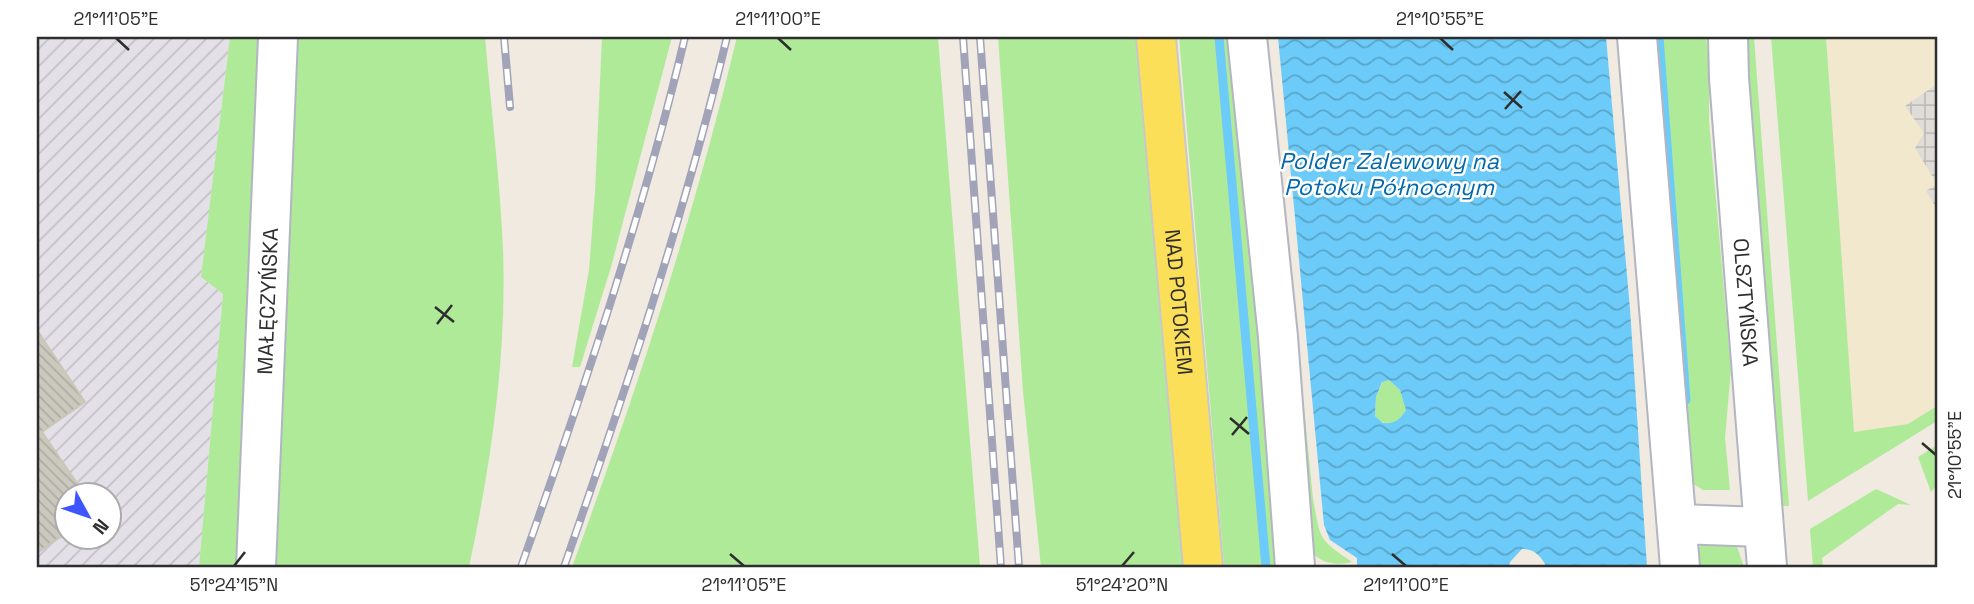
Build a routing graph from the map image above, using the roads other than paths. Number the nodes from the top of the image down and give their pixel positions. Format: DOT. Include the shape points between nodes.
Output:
graph roads {
  1 [pos="278,37"];
  2 [pos="1156,37"];
  3 [pos="1247,37"];
  4 [pos="1637,37"];
  5 [pos="1728,37"];
  6 [pos="1678,524"];
  7 [pos="1763,527"];
  8 [pos="256,567"];
  9 [pos="1203,567"];
  10 [pos="1295,567"];
  11 [pos="1680,567"];
  12 [pos="1767,567"];
  1 -- 8 [label="street, MAŁĘCZYŃSKA"];
  2 -- 9 [label="main road, NAD POTOKIEM"];
  3 -- 10 [label="street" via="1278,337"];
  4 -- 6 [label="street"];
  5 -- 7 [label="street, OLSZTYŃSKA"];
  6 -- 7 [label="street"];
  6 -- 11 [label="street"];
  7 -- 12 [label="street, OLSZTYŃSKA"];
}
